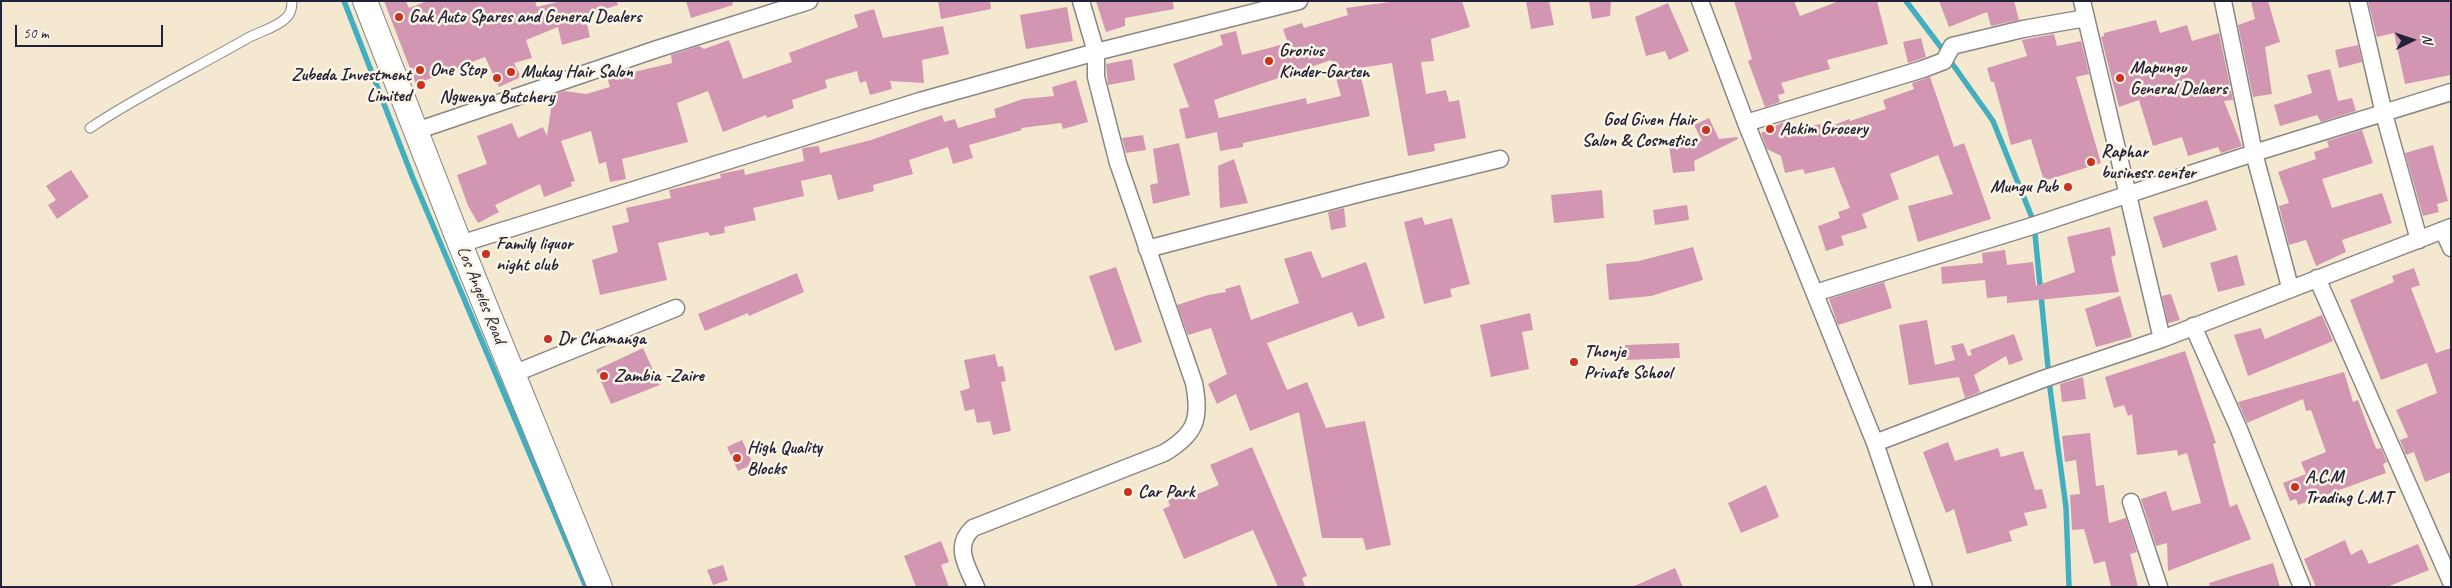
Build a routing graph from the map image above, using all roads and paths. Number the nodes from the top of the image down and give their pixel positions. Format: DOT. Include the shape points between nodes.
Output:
graph roads {
  1 [pos="292,1"];
  2 [pos="809,1"];
  3 [pos="1081,1"];
  4 [pos="1299,1"];
  5 [pos="1700,1"];
  6 [pos="2082,1"];
  7 [pos="2223,1"];
  8 [pos="2358,1"];
  9 [pos="369,2"];
  10 [pos="2086,18"];
  11 [pos="1096,52"];
  12 [pos="2451,92"];
  13 [pos="2384,114"];
  14 [pos="1746,123"];
  15 [pos="90,128"];
  16 [pos="416,131"];
  17 [pos="2254,153"];
  18 [pos="1500,159"];
  19 [pos="2128,194"];
  20 [pos="2447,228"];
  21 [pos="2419,240"];
  22 [pos="460,244"];
  23 [pos="2451,248"];
  24 [pos="1148,249"];
  25 [pos="2317,278"];
  26 [pos="2290,287"];
  27 [pos="1815,293"];
  28 [pos="676,308"];
  29 [pos="2193,326"];
  30 [pos="2162,339"];
  31 [pos="513,374"];
  32 [pos="1875,443"];
  33 [pos="2132,502"];
  34 [pos="2451,582"];
  35 [pos="600,587"];
  36 [pos="976,587"];
  37 [pos="1924,587"];
  38 [pos="2159,587"];
  39 [pos="2302,587"];
  1 -- 15 [label="lane" via="290,14 284,20 120,108"];
  2 -- 16 [label="street"];
  3 -- 11 [label="street"];
  4 -- 11 [label="street"];
  5 -- 14 [label="street"];
  6 -- 10 [label="street"];
  7 -- 17 [label="street"];
  8 -- 13 [label="street"];
  9 -- 16 [label="main road, Los Angeles Road"];
  10 -- 14 [label="street" via="1952,46 1944,61"];
  10 -- 19 [label="street"];
  11 -- 22 [label="street" via="920,101"];
  11 -- 24 [label="street" via="1096,77 1103,108"];
  12 -- 13 [label="street"];
  13 -- 17 [label="street"];
  13 -- 21 [label="street"];
  14 -- 27 [label="street"];
  16 -- 22 [label="main road, Los Angeles Road"];
  17 -- 19 [label="street"];
  17 -- 26 [label="street"];
  18 -- 24 [label="street"];
  19 -- 27 [label="street"];
  19 -- 30 [label="street"];
  20 -- 21 [label="street"];
  20 -- 23 [label="street"];
  21 -- 25 [label="street"];
  22 -- 31 [label="main road, Los Angeles Road"];
  24 -- 36 [label="street" via="1194,383 1198,404 1191,432 1164,453 973,528 965,535 962,544"];
  25 -- 26 [label="street"];
  25 -- 34 [label="street"];
  26 -- 29 [label="street"];
  27 -- 32 [label="street"];
  28 -- 31 [label="street"];
  29 -- 30 [label="street"];
  29 -- 39 [label="street" via="2238,427"];
  30 -- 32 [label="street" via="2043,379"];
  31 -- 35 [label="main road, Los Angeles Road"];
  32 -- 37 [label="street"];
  33 -- 38 [label="street"];
}
